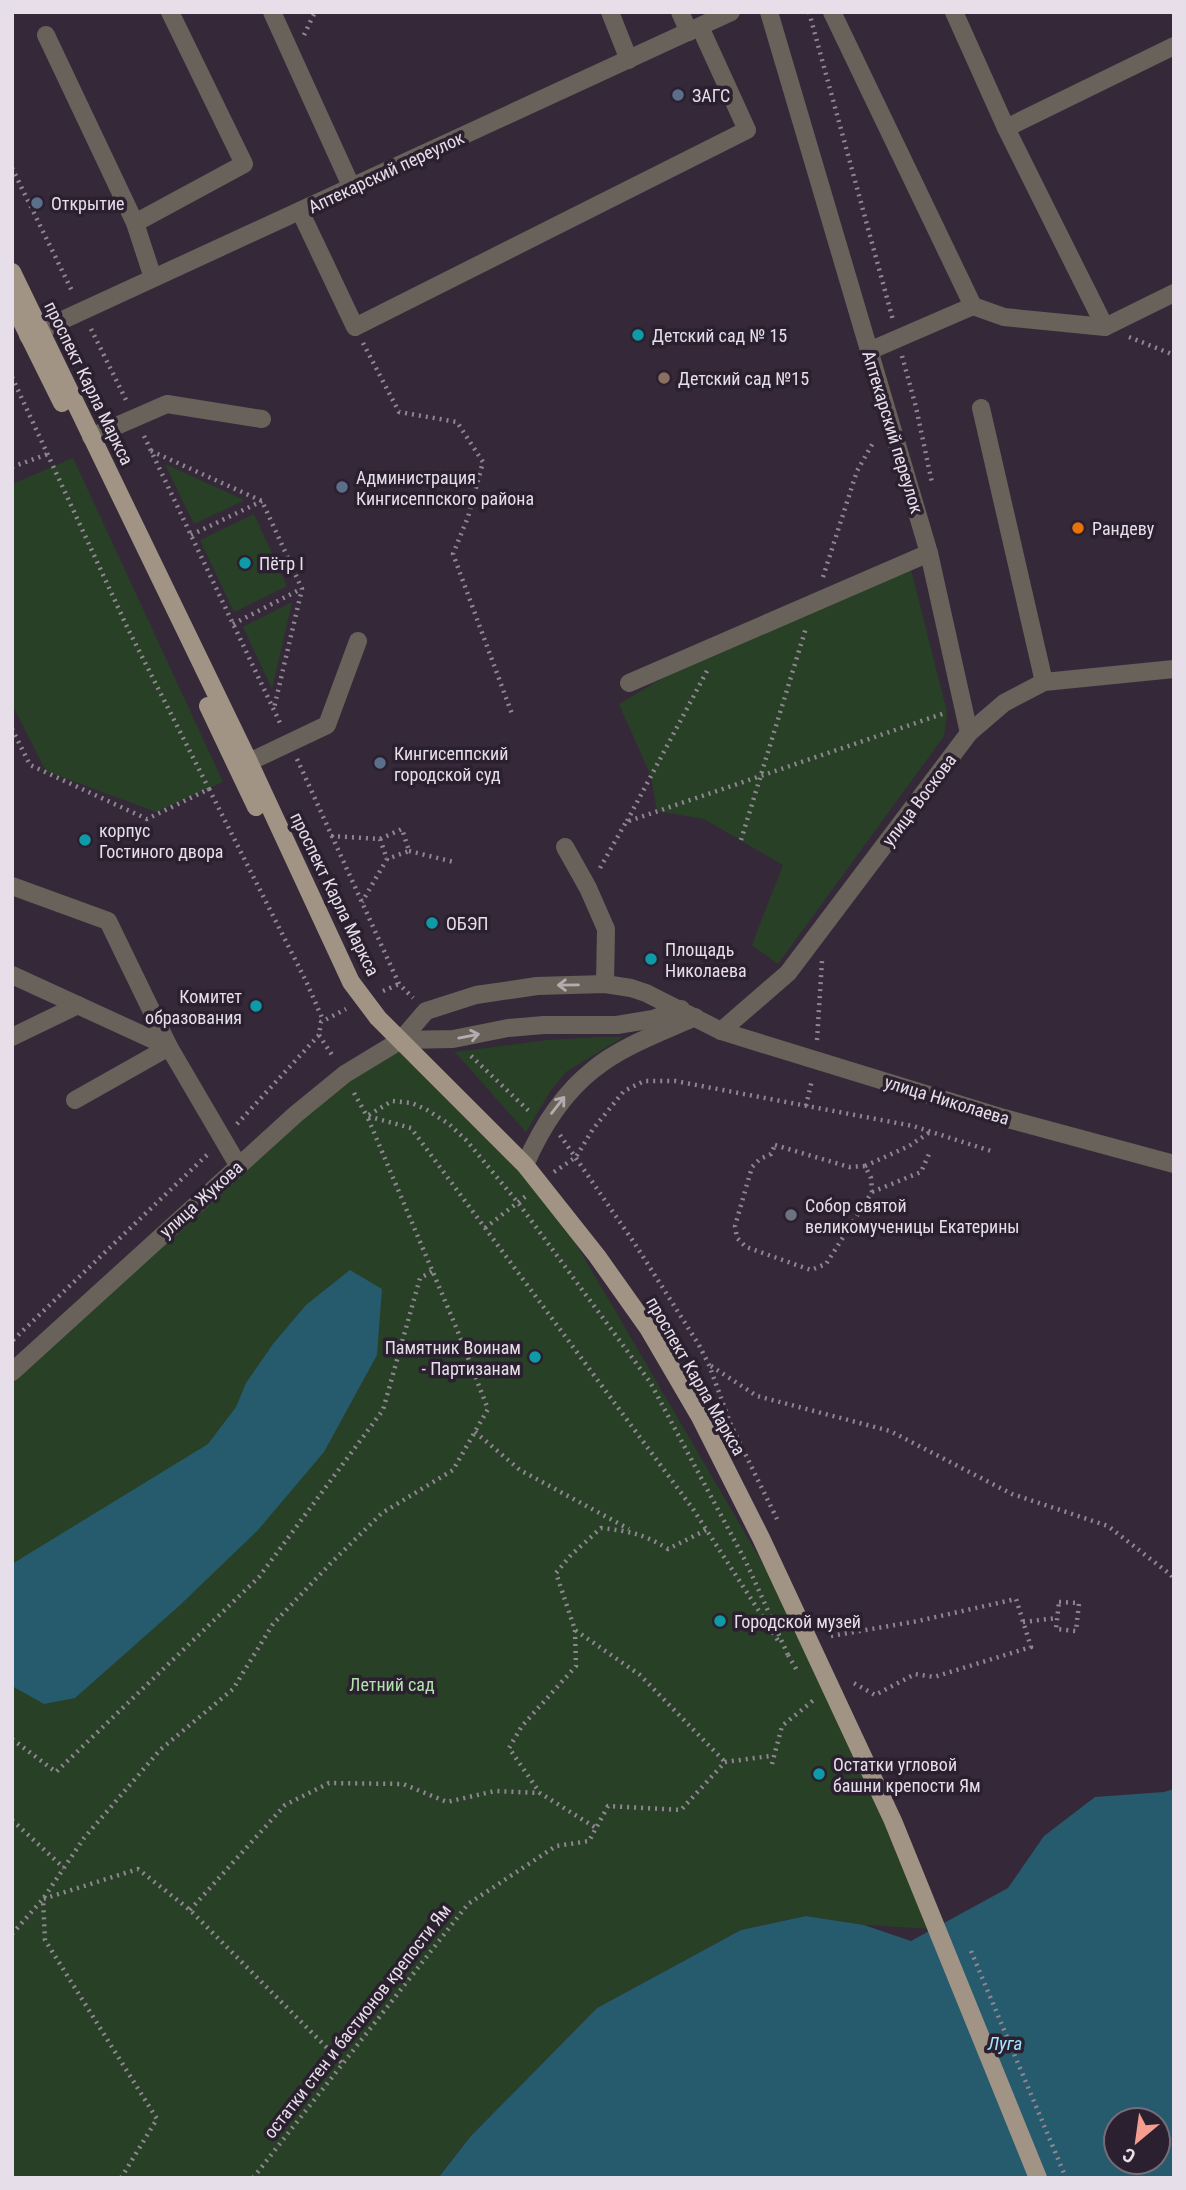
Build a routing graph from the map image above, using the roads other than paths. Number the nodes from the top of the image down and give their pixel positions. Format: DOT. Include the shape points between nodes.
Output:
graph roads {
  1 [pos="170,12"];
  2 [pos="272,12"];
  3 [pos="610,12"];
  4 [pos="680,12"];
  5 [pos="731,12"];
  6 [pos="769,12"];
  7 [pos="832,12"];
  8 [pos="954,12"];
  9 [pos="694,29"];
  10 [pos="46,35"];
  11 [pos="1174,46"];
  12 [pos="629,60"];
  13 [pos="1006,128"];
  14 [pos="352,188"];
  15 [pos="300,211"];
  16 [pos="135,223"];
  17 [pos="12,272"];
  18 [pos="153,278"];
  19 [pos="1174,293"];
  20 [pos="15,295"];
  21 [pos="973,306"];
  22 [pos="1105,327"];
  23 [pos="35,333"];
  24 [pos="869,351"];
  25 [pos="981,408"];
  26 [pos="261,419"];
  27 [pos="91,436"];
  28 [pos="929,553"];
  29 [pos="358,641"];
  30 [pos="1174,668"];
  31 [pos="1044,682"];
  32 [pos="629,684"];
  33 [pos="968,733"];
  34 [pos="249,762"];
  35 [pos="565,846"];
  36 [pos="12,886"];
  37 [pos="12,975"];
  38 [pos="605,984"];
  39 [pos="364,1000"];
  40 [pos="78,1005"];
  41 [pos="688,1013"];
  42 [pos="721,1031"];
  43 [pos="12,1037"];
  44 [pos="401,1040"];
  45 [pos="169,1047"];
  46 [pos="75,1100"];
  47 [pos="525,1164"];
  48 [pos="1174,1164"];
  49 [pos="239,1165"];
  50 [pos="12,1373"];
  51 [pos="1038,2178"];
  1 -- 16 [label="street" via="244,164"];
  2 -- 14 [label="street"];
  3 -- 12 [label="street"];
  4 -- 9 [label="street"];
  5 -- 9 [label="street, Аптекарский переулок"];
  6 -- 24 [label="street, Аптекарский переулок"];
  7 -- 21 [label="street"];
  8 -- 13 [label="street"];
  9 -- 12 [label="street, Аптекарский переулок"];
  9 -- 15 [label="street" via="747,130 355,327"];
  10 -- 16 [label="street"];
  11 -- 13 [label="street"];
  12 -- 14 [label="street, Аптекарский переулок"];
  13 -- 22 [label="street"];
  14 -- 15 [label="street, Аптекарский переулок"];
  15 -- 18 [label="street, Аптекарский переулок"];
  16 -- 18 [label="street"];
  17 -- 20 [label="main road, проспект Карла Маркса"];
  18 -- 23 [label="street, Аптекарский переулок"];
  19 -- 22 [label="street"];
  20 -- 23 [label="main road, проспект Карла Маркса"];
  21 -- 22 [label="street" via="1004,317"];
  21 -- 24 [label="street"];
  23 -- 27 [label="main road, проспект Карла Маркса"];
  23 -- 39 [label="main road" via="340,982"];
  24 -- 28 [label="street, Аптекарский переулок"];
  25 -- 31 [label="street"];
  26 -- 27 [label="street" via="167,404"];
  27 -- 34 [label="main road, проспект Карла Маркса"];
  28 -- 32 [label="street"];
  28 -- 33 [label="street, Аптекарский переулок"];
  29 -- 34 [label="street" via="327,725"];
  30 -- 31 [label="street, улица Воскова"];
  31 -- 33 [label="street, улица Воскова" via="1004,703"];
  33 -- 42 [label="street, улица Воскова" via="788,973"];
  34 -- 39 [label="main road, проспект Карла Маркса" via="351,982"];
  35 -- 38 [label="street" via="606,929"];
  36 -- 45 [label="street" via="108,921"];
  37 -- 40 [label="street"];
  38 -- 41 [label="street, улица Николаева" via="631,988"];
  38 -- 44 [label="street, улица Николаева, one-way" via="537,986 457,1000 426,1011"];
  39 -- 44 [label="main road, проспект Карла Маркса"];
  40 -- 43 [label="street"];
  40 -- 45 [label="street"];
  41 -- 42 [label="street, улица Николаева"];
  44 -- 41 [label="street, one-way" via="453,1039 544,1025 617,1025"];
  47 -- 41 [label="street, one-way" via="572,1088 596,1067"];
  42 -- 48 [label="street, улица Николаева" via="1004,1118"];
  44 -- 47 [label="main road, проспект Карла Маркса"];
  44 -- 49 [label="street, улица Жукова" via="345,1074"];
  45 -- 46 [label="street"];
  45 -- 49 [label="street"];
  47 -- 51 [label="main road, проспект Карла Маркса" via="648,1328 761,1538 892,1821"];
  49 -- 50 [label="street, улица Жукова"];
}
